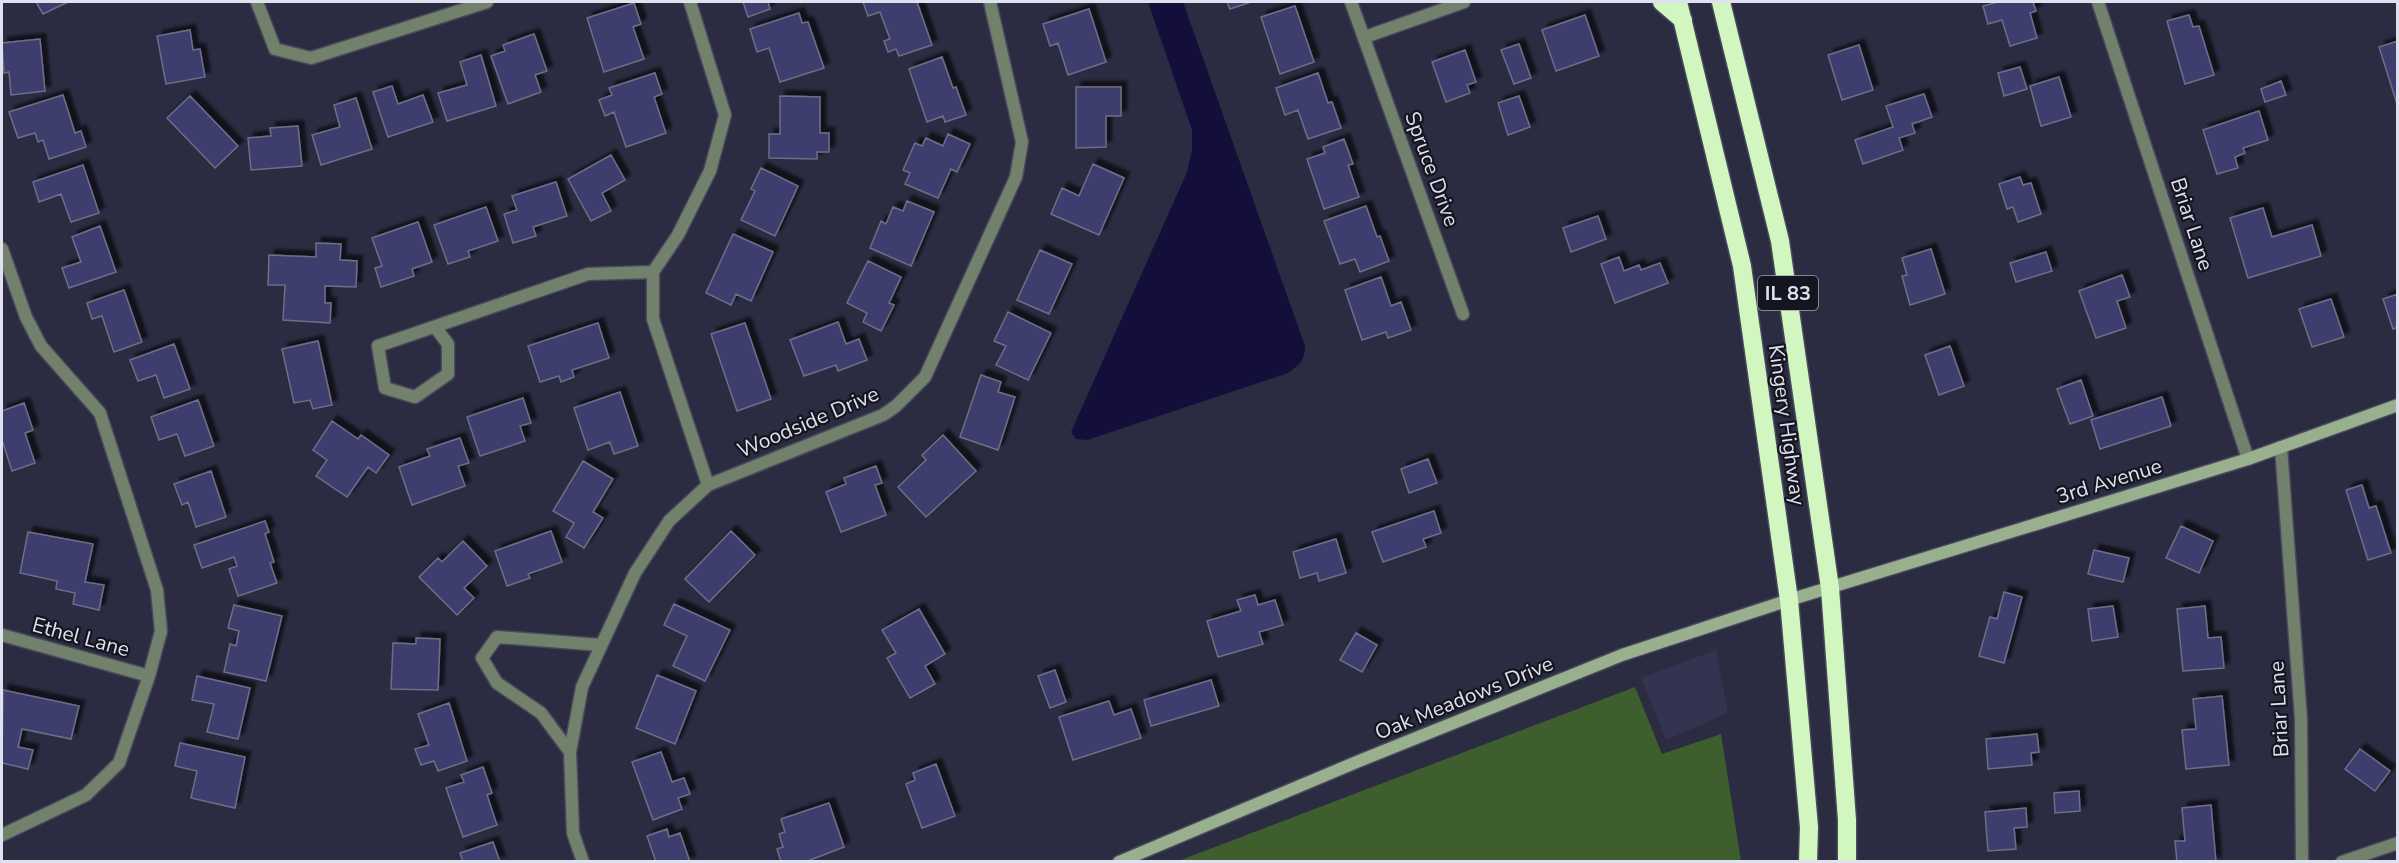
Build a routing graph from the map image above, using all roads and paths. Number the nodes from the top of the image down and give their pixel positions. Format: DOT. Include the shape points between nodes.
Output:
graph roads {
  1 [pos="257,2"];
  2 [pos="487,2"];
  3 [pos="690,2"];
  4 [pos="990,2"];
  5 [pos="1352,2"];
  6 [pos="1464,2"];
  7 [pos="1662,2"];
  8 [pos="1678,2"];
  9 [pos="1722,2"];
  10 [pos="2098,2"];
  11 [pos="1683,20"];
  12 [pos="1365,37"];
  13 [pos="2,249"];
  14 [pos="653,272"];
  15 [pos="1463,314"];
  16 [pos="435,327"];
  17 [pos="2397,405"];
  18 [pos="2281,447"];
  19 [pos="2248,459"];
  20 [pos="708,485"];
  21 [pos="1830,588"];
  22 [pos="1789,600"];
  23 [pos="2,635"];
  24 [pos="602,645"];
  25 [pos="149,676"];
  26 [pos="570,752"];
  27 [pos="2,835"];
  28 [pos="2397,843"];
  29 [pos="583,861"];
  30 [pos="1119,861"];
  31 [pos="1808,861"];
  32 [pos="1847,861"];
  33 [pos="2302,861"];
  34 [pos="2342,861"];
  1 -- 2 [label="street" via="275,49 311,58"];
  3 -- 14 [label="street" via="725,115 710,171 678,235"];
  4 -- 20 [label="street, Woodside Drive" via="1023,142 1016,177 925,377 883,415"];
  5 -- 12 [label="street, Spruce Drive"];
  6 -- 12 [label="street"];
  7 -- 11 [label="highway"];
  8 -- 11 [label="highway, Kingery Highway / IL 83"];
  9 -- 21 [label="highway, Kingery Highway / IL 83" via="1780,241"];
  10 -- 19 [label="street, Briar Lane"];
  11 -- 22 [label="highway, Kingery Highway / IL 83" via="1742,266"];
  12 -- 15 [label="street, Spruce Drive"];
  13 -- 25 [label="street" via="26,317 41,346 100,413 157,590 161,631"];
  14 -- 16 [label="street" via="588,274"];
  14 -- 20 [label="street" via="654,319"];
  16 -- 16 [label="street" via="378,346 385,388 415,397 448,374 448,344"];
  17 -- 18 [label="street, 3rd Avenue"];
  18 -- 19 [label="street, 3rd Avenue"];
  18 -- 33 [label="street, Briar Lane" via="2301,719"];
  19 -- 21 [label="street, 3rd Avenue"];
  20 -- 24 [label="street, Woodside Drive" via="669,521 635,573"];
  21 -- 22 [label="street, Oak Meadows Drive"];
  21 -- 32 [label="highway, Kingery Highway / IL 83"];
  22 -- 30 [label="street, Oak Meadows Drive" via="1622,655"];
  22 -- 31 [label="highway, Kingery Highway / IL 83" via="1809,827"];
  23 -- 25 [label="street, Ethel Lane"];
  24 -- 26 [label="street, Woodside Drive" via="582,687"];
  24 -- 26 [label="street" via="497,637 482,658 497,683 541,713"];
  25 -- 27 [label="street" via="119,763 86,795"];
  26 -- 29 [label="street, Woodside Drive" via="573,833"];
  28 -- 34 [label="street"];
}
